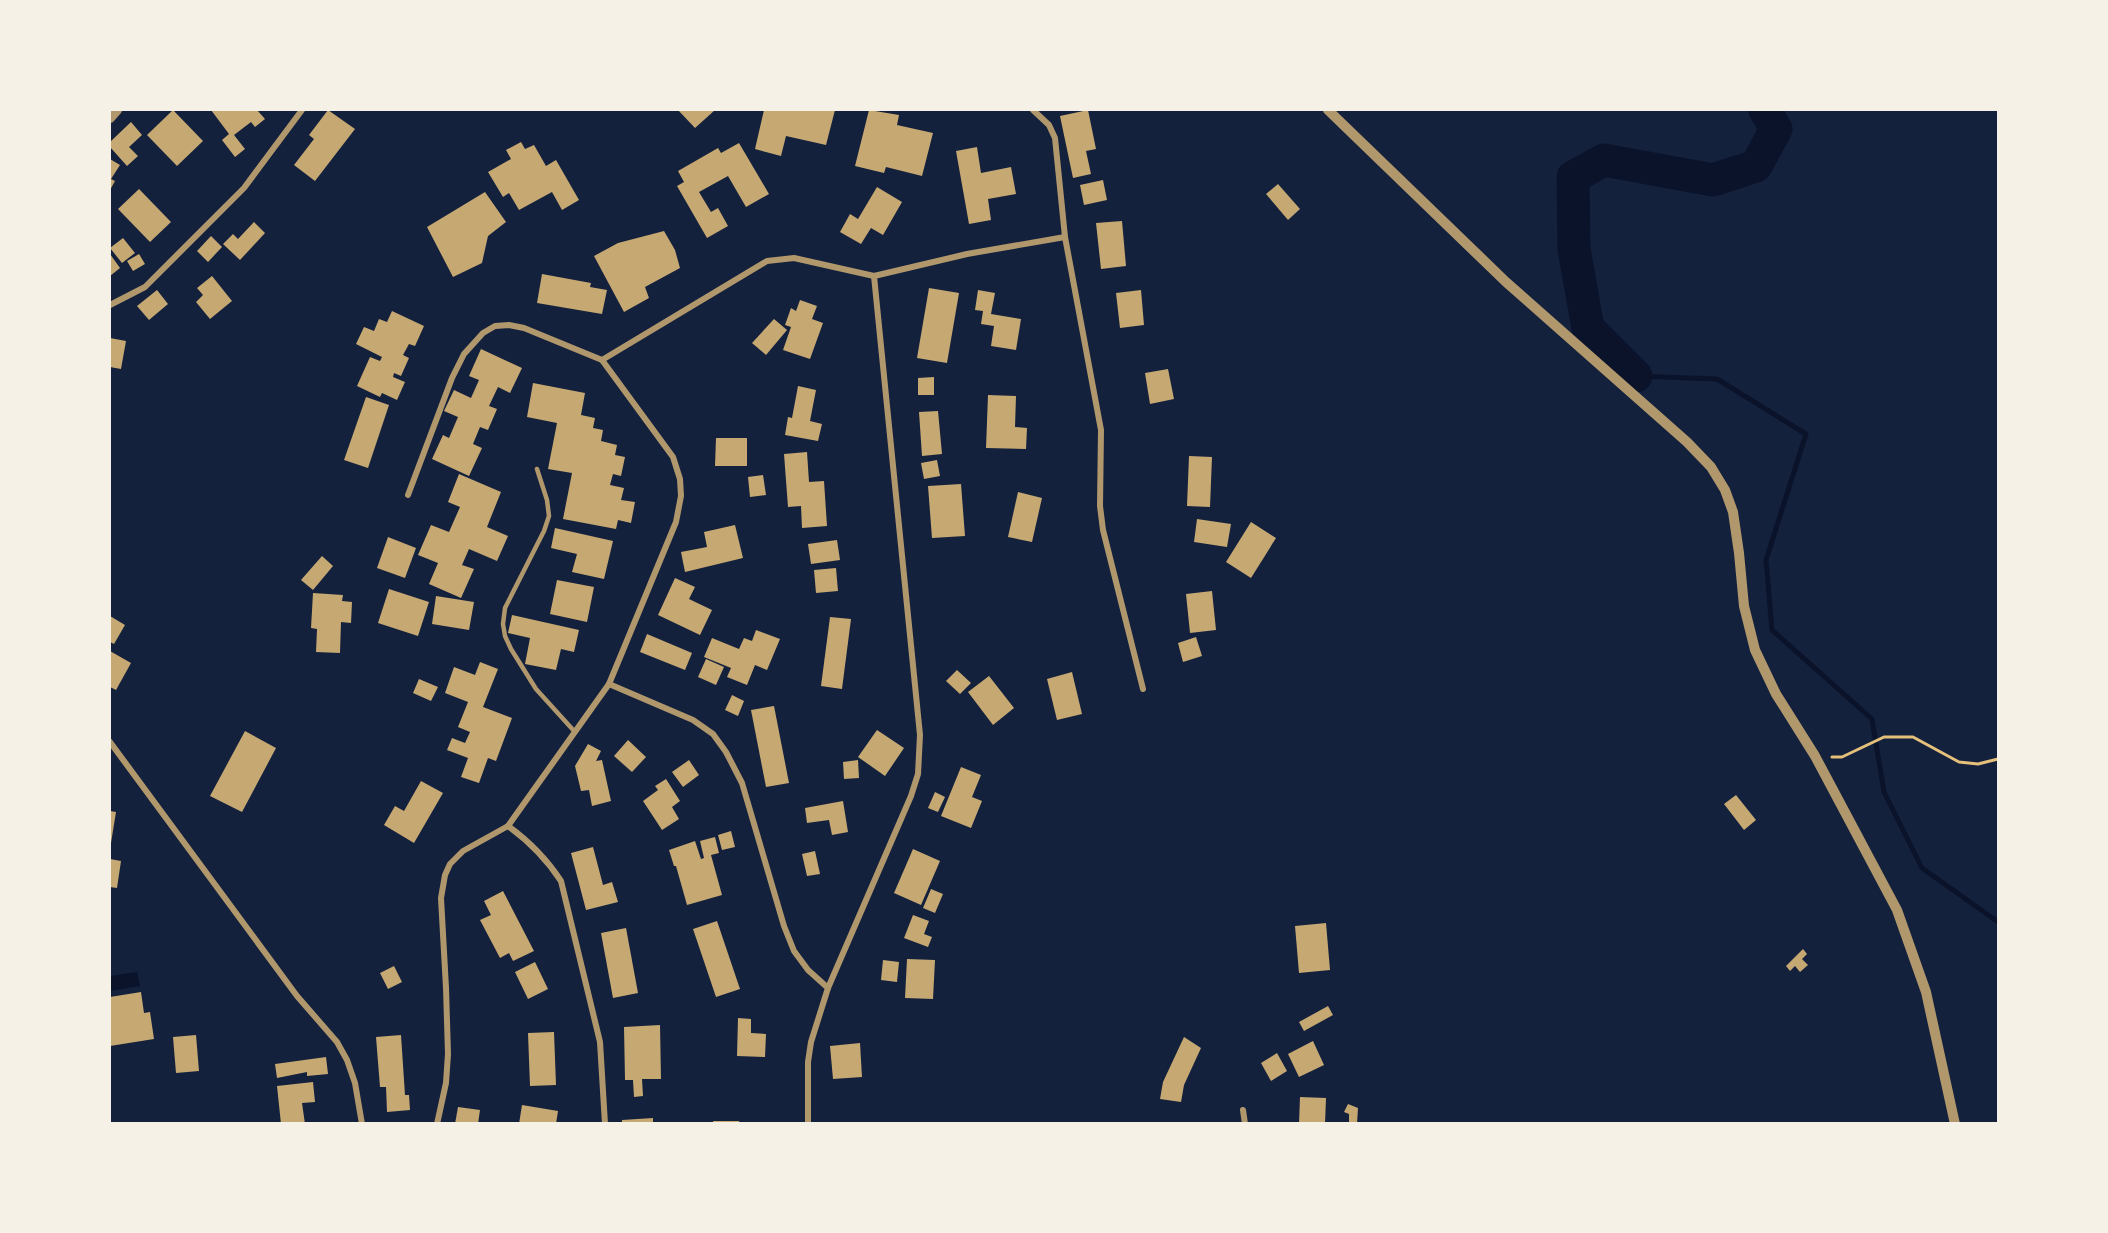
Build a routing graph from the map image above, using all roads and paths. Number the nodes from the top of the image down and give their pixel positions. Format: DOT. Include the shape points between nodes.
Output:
graph roads {
  1 [pos="117,110"];
  2 [pos="302,110"];
  3 [pos="1033,110"];
  4 [pos="1328,110"];
  5 [pos="110,118"];
  6 [pos="1065,237"];
  7 [pos="874,276"];
  8 [pos="110,305"];
  9 [pos="602,360"];
  10 [pos="537,470"];
  11 [pos="408,495"];
  12 [pos="609,684"];
  13 [pos="1143,689"];
  14 [pos="575,732"];
  15 [pos="110,742"];
  16 [pos="1815,756"];
  17 [pos="1998,759"];
  18 [pos="508,826"];
  19 [pos="828,988"];
  20 [pos="1243,1110"];
  21 [pos="362,1124"];
  22 [pos="437,1124"];
  23 [pos="605,1124"];
  24 [pos="808,1124"];
  25 [pos="1245,1124"];
  26 [pos="1955,1124"];
  1 -- 5 [label="street"];
  2 -- 8 [label="street" via="244,188 145,286"];
  3 -- 6 [label="street" via="1049,125 1055,138"];
  4 -- 16 [label="street" via="1506,282 1711,467 1733,513 1744,606 1755,650 1776,694"];
  6 -- 7 [label="street"];
  6 -- 13 [label="street" via="1101,430 1103,530"];
  7 -- 9 [label="street" via="794,258 767,261"];
  7 -- 19 [label="street" via="920,735 918,774"];
  9 -- 11 [label="street" via="524,328 495,326 483,333 464,354 452,378"];
  9 -- 12 [label="street" via="673,457 681,496 676,522"];
  10 -- 14 [label="lane" via="549,516 502,624 511,649 536,689"];
  12 -- 14 [label="street"];
  12 -- 19 [label="street" via="693,720 713,734 726,752 742,783 794,951"];
  14 -- 18 [label="street"];
  15 -- 21 [label="street" via="297,996 337,1042 348,1060"];
  16 -- 17 [label="path" via="1842,757 1884,737 1913,737 1959,762 1978,764"];
  16 -- 26 [label="street" via="1897,910 1926,992"];
  18 -- 22 [label="street" via="463,851 445,875 441,897 448,1054"];
  18 -- 23 [label="street" via="533,845 561,881 600,1042"];
  19 -- 24 [label="street" via="808,1062"];
  20 -- 25 [label="street"];
}
